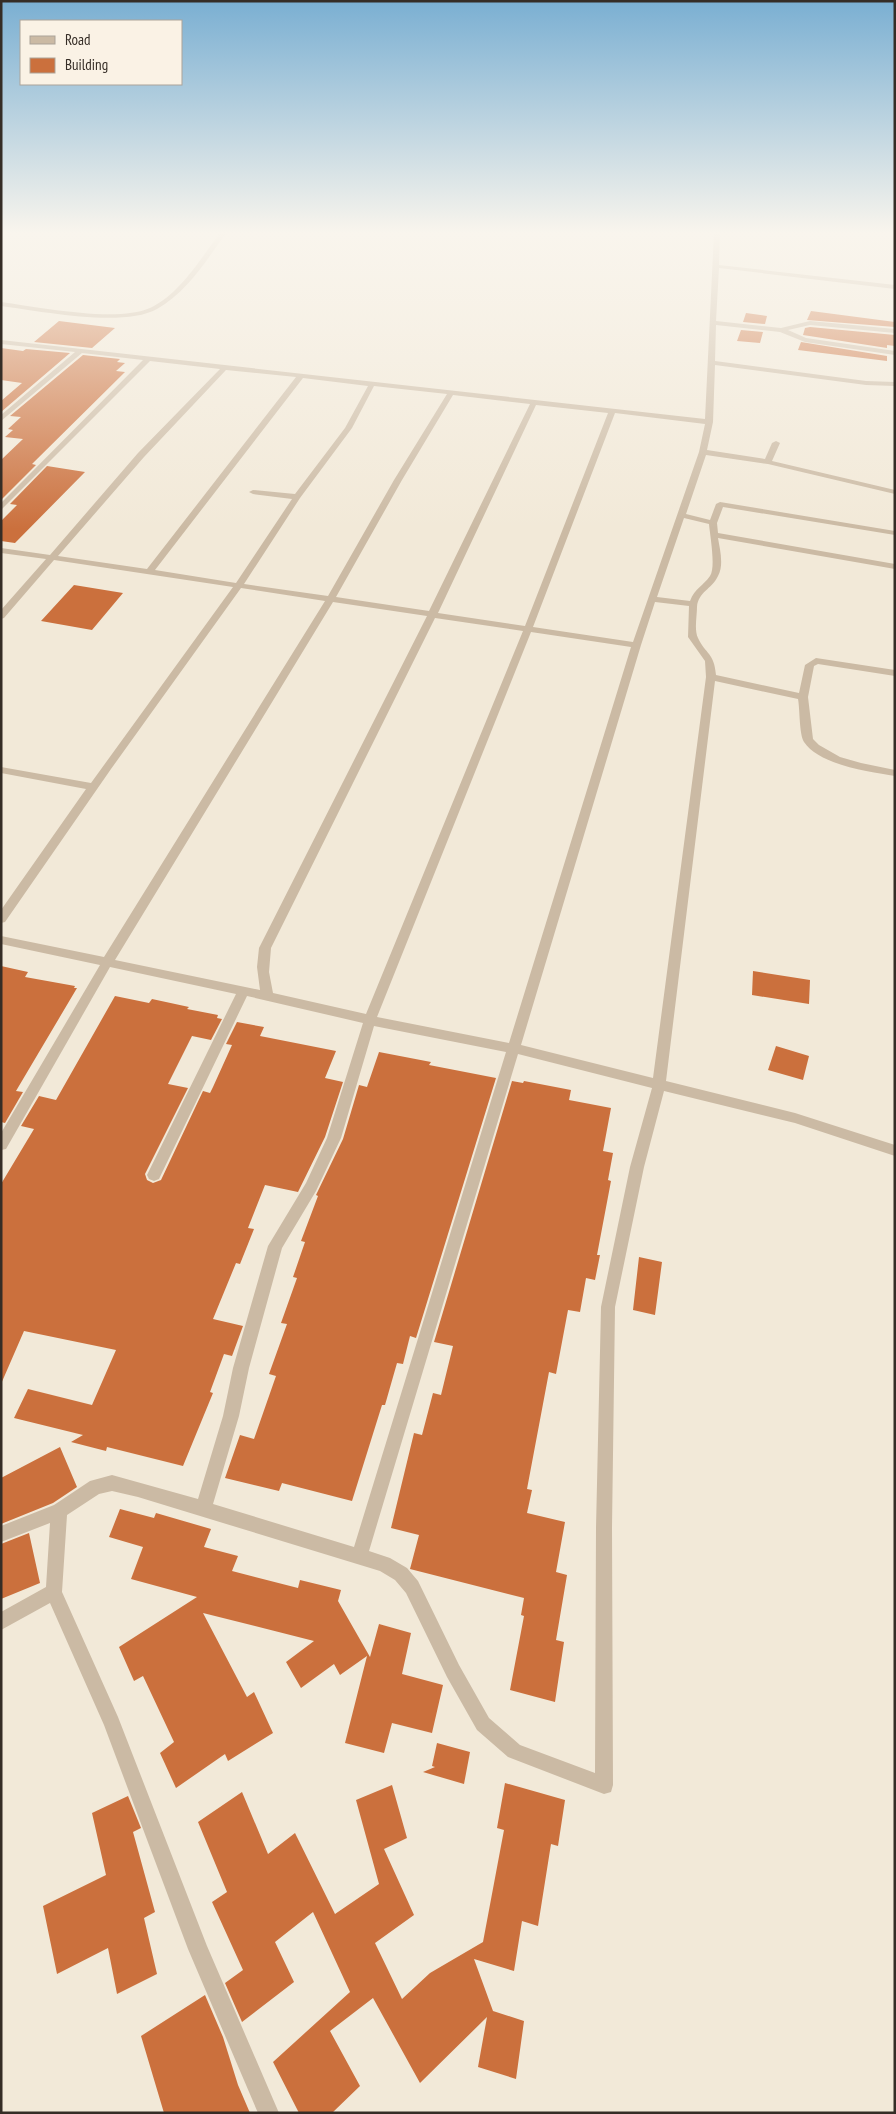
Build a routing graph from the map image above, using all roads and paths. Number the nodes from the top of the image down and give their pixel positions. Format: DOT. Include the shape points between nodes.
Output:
graph roads {
  1 [pos="713,332"];
  2 [pos="784,332"];
  3 [pos="3,344"];
  4 [pos="81,351"];
  5 [pos="895,353"];
  6 [pos="148,359"];
  7 [pos="712,363"];
  8 [pos="225,367"];
  9 [pos="301,376"];
  10 [pos="372,384"];
  11 [pos="895,384"];
  12 [pos="451,393"];
  13 [pos="534,402"];
  14 [pos="612,411"];
  15 [pos="1,419"];
  16 [pos="709,422"];
  17 [pos="776,443"];
  18 [pos="703,452"];
  19 [pos="768,462"];
  20 [pos="253,492"];
  21 [pos="895,492"];
  22 [pos="297,497"];
  23 [pos="1,508"];
  24 [pos="681,515"];
  25 [pos="713,523"];
  26 [pos="895,533"];
  27 [pos="714,535"];
  28 [pos="1,550"];
  29 [pos="52,558"];
  30 [pos="895,567"];
  31 [pos="148,572"];
  32 [pos="238,586"];
  33 [pos="652,599"];
  34 [pos="330,600"];
  35 [pos="693,604"];
  36 [pos="432,615"];
  37 [pos="1,616"];
  38 [pos="528,629"];
  39 [pos="636,645"];
  40 [pos="895,674"];
  41 [pos="711,677"];
  42 [pos="803,697"];
  43 [pos="1,770"];
  44 [pos="895,773"];
  45 [pos="94,787"];
  46 [pos="1,919"];
  47 [pos="1,940"];
  48 [pos="106,963"];
  49 [pos="243,991"];
  50 [pos="268,996"];
  51 [pos="370,1020"];
  52 [pos="512,1048"];
  53 [pos="659,1084"];
  54 [pos="1,1145"];
  55 [pos="895,1151"];
  56 [pos="154,1175"];
  57 [pos="202,1510"];
  58 [pos="59,1511"];
  59 [pos="1,1534"];
  60 [pos="359,1557"];
  61 [pos="54,1592"];
  62 [pos="1,1622"];
  63 [pos="268,2113"];
  1 -- 7 [label="street"];
  2 -- 5 [label="street" via="805,340"];
  3 -- 4 [label="street"];
  4 -- 6 [label="street"];
  4 -- 15 [label="street"];
  6 -- 8 [label="street"];
  6 -- 23 [label="street"];
  7 -- 11 [label="street"];
  7 -- 16 [label="street"];
  8 -- 9 [label="street"];
  8 -- 29 [label="street" via="141,455"];
  9 -- 10 [label="street"];
  9 -- 31 [label="street"];
  10 -- 12 [label="street"];
  10 -- 22 [label="street" via="348,428"];
  12 -- 13 [label="street"];
  12 -- 34 [label="street"];
  13 -- 14 [label="street"];
  13 -- 36 [label="street"];
  14 -- 16 [label="street"];
  14 -- 38 [label="street"];
  16 -- 18 [label="street"];
  17 -- 19 [label="street"];
  18 -- 19 [label="street"];
  18 -- 24 [label="street"];
  19 -- 21 [label="street"];
  20 -- 22 [label="street"];
  22 -- 32 [label="street"];
  24 -- 25 [label="street"];
  24 -- 33 [label="street"];
  25 -- 26 [label="street" via="720,504"];
  25 -- 27 [label="street"];
  27 -- 30 [label="street"];
  27 -- 35 [label="street" via="717,568"];
  28 -- 29 [label="street"];
  29 -- 31 [label="street"];
  29 -- 37 [label="street"];
  31 -- 32 [label="street"];
  32 -- 34 [label="street"];
  32 -- 45 [label="street"];
  33 -- 35 [label="street"];
  33 -- 39 [label="street"];
  34 -- 36 [label="street"];
  34 -- 48 [label="street"];
  35 -- 41 [label="street" via="693,637 710,661"];
  36 -- 38 [label="street"];
  36 -- 50 [label="street" via="265,948 263,979"];
  38 -- 39 [label="street"];
  38 -- 51 [label="street"];
  39 -- 52 [label="street"];
  40 -- 42 [label="street" via="816,661 810,665"];
  41 -- 42 [label="street"];
  41 -- 53 [label="street"];
  42 -- 44 [label="street" via="808,740 812,746 865,769"];
  43 -- 45 [label="street"];
  45 -- 46 [label="street"];
  47 -- 48 [label="street"];
  48 -- 49 [label="street"];
  48 -- 54 [label="street"];
  49 -- 50 [label="street"];
  49 -- 56 [label="street"];
  50 -- 51 [label="street"];
  51 -- 52 [label="street"];
  51 -- 57 [label="street" via="334,1138 311,1187 275,1246 253,1321 231,1416"];
  52 -- 53 [label="street"];
  52 -- 60 [label="street"];
  53 -- 55 [label="street" via="795,1118"];
  53 -- 60 [label="street" via="637,1167 608,1307 604,1785 514,1751 483,1724 453,1672 412,1587 401,1574 384,1564"];
  57 -- 58 [label="street" via="112,1483 96,1487"];
  57 -- 60 [label="street"];
  58 -- 59 [label="street"];
  58 -- 61 [label="street"];
  61 -- 62 [label="street"];
  61 -- 63 [label="street" via="112,1723 198,1948"];
}
